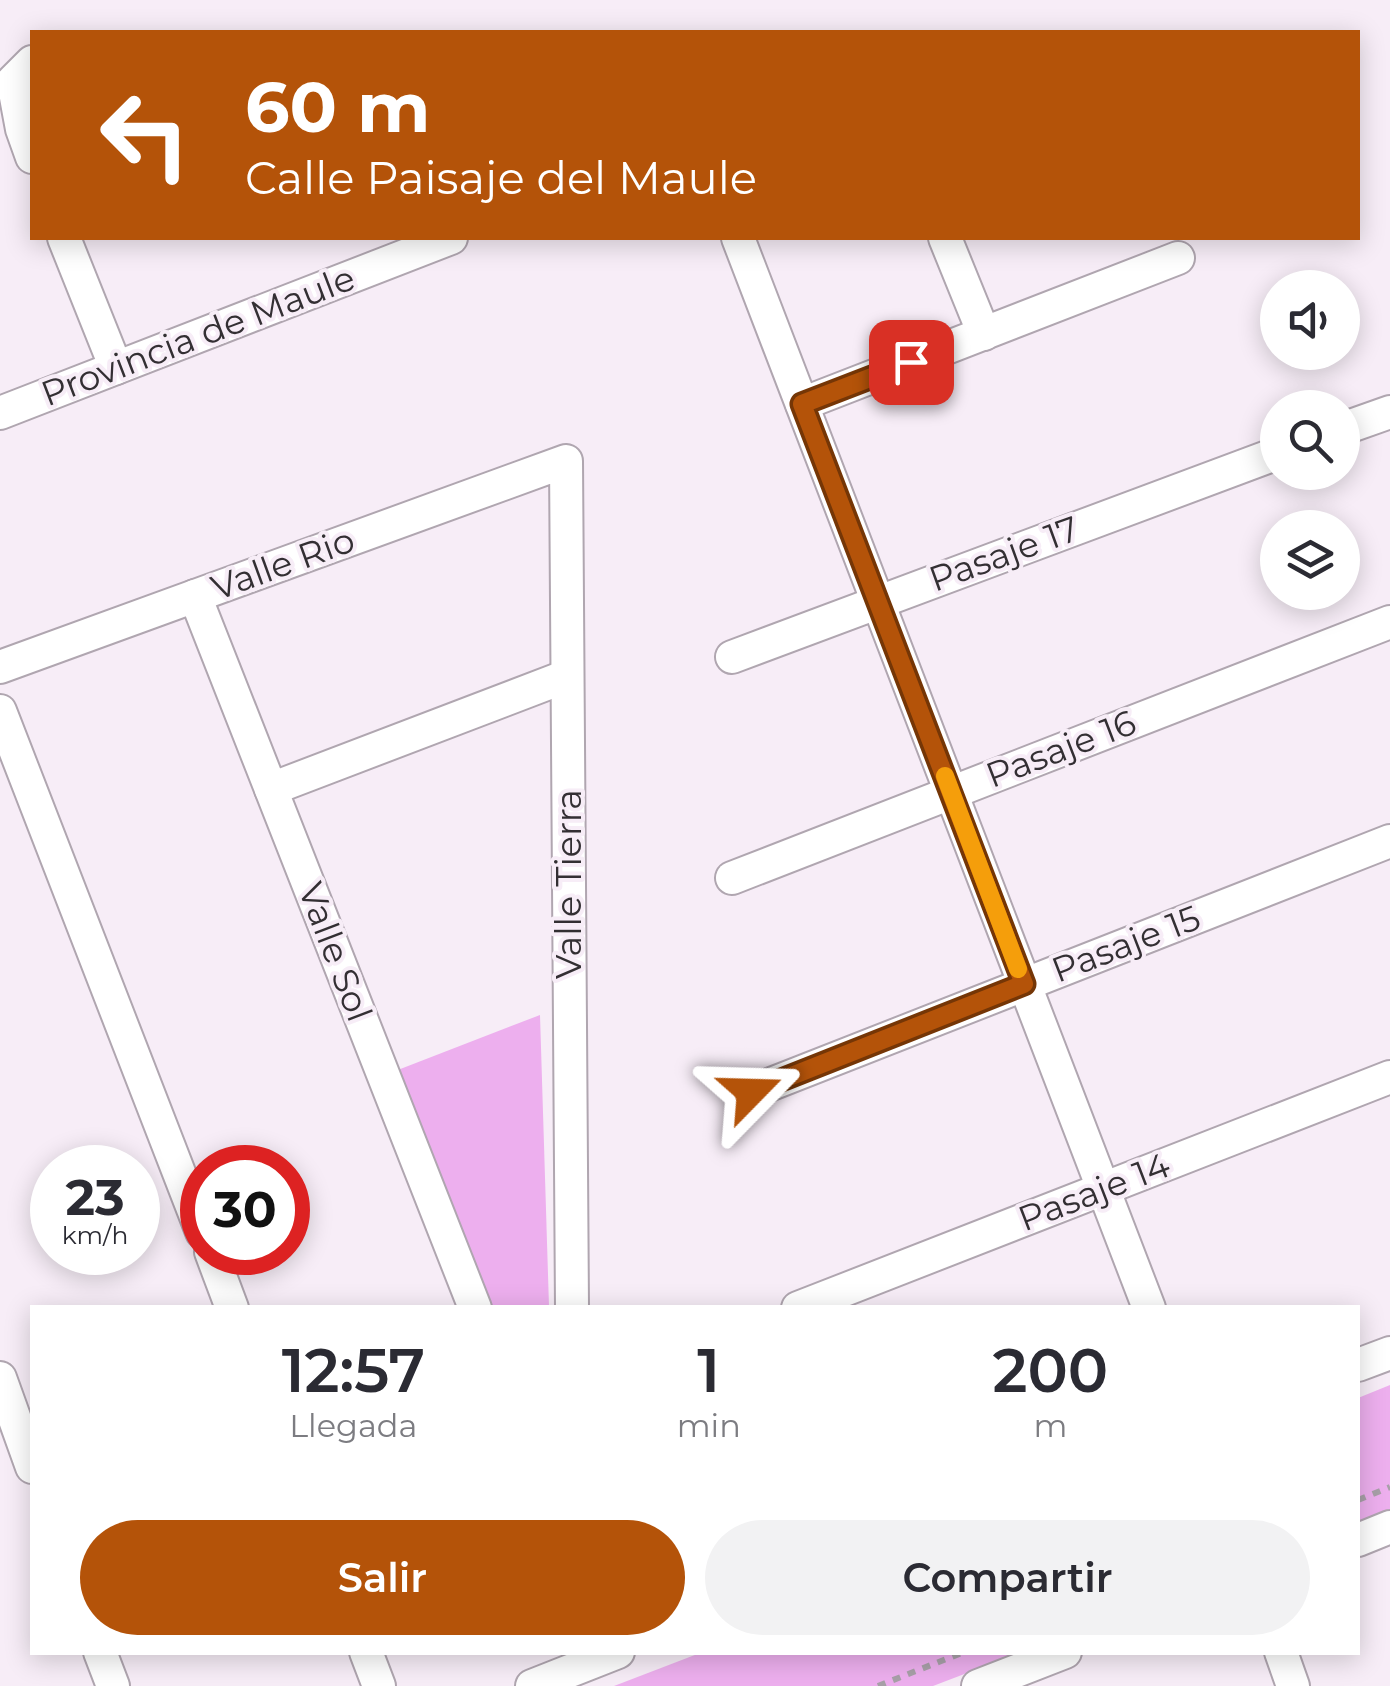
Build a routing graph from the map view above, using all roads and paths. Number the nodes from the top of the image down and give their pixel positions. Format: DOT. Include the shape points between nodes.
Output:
graph roads {
  1 [pos="30,64"];
  2 [pos="30,151"];
  3 [pos="65,240"];
  4 [pos="447,240"];
  5 [pos="739,240"];
  6 [pos="947,240"];
  7 [pos="1178,258"];
  8 [pos="984,334"];
  9 [pos="116,368"];
  10 [pos="802,404"];
  11 [pos="1390,412"];
  12 [pos="0,413"];
  13 [pos="1360,423"];
  14 [pos="1260,460"];
  15 [pos="566,461"];
  16 [pos="195,596"];
  17 [pos="878,601"];
  18 [pos="1390,622"];
  19 [pos="732,658"];
  20 [pos="0,666"];
  21 [pos="567,676"];
  22 [pos="0,710"];
  23 [pos="271,789"];
  24 [pos="950,792"];
  25 [pos="1390,841"];
  26 [pos="732,878"];
  27 [pos="1024,984"];
  28 [pos="1390,1077"];
  29 [pos="751,1092"];
  30 [pos="180,1175"];
  31 [pos="1103,1188"];
  32 [pos="220,1275"];
  33 [pos="231,1305"];
  34 [pos="474,1305"];
  35 [pos="572,1305"];
  36 [pos="806,1305"];
  37 [pos="1147,1305"];
  38 [pos="1390,1352"];
  39 [pos="1360,1364"];
  40 [pos="0,1378"];
  41 [pos="30,1461"];
  42 [pos="1390,1487"];
  43 [pos="1360,1499"];
  44 [pos="1390,1528"];
  45 [pos="1360,1539"];
  46 [pos="101,1655"];
  47 [pos="367,1655"];
  48 [pos="610,1655"];
  49 [pos="956,1655"];
  50 [pos="1281,1655"];
  51 [pos="1057,1666"];
  52 [pos="112,1686"];
  53 [pos="379,1686"];
  54 [pos="532,1686"];
  55 [pos="878,1686"];
  56 [pos="978,1686"];
  57 [pos="1294,1686"];
  1 -- 2 [label="street" via="13,81"];
  3 -- 9 [label="street"];
  4 -- 9 [label="street, Provincia de Maule"];
  5 -- 10 [label="street"];
  6 -- 8 [label="street"];
  7 -- 8 [label="street"];
  8 -- 10 [label="street"];
  9 -- 12 [label="street, Provincia de Maule"];
  10 -- 17 [label="street"];
  11 -- 13 [label="street"];
  14 -- 17 [label="street, Pasaje 17"];
  15 -- 16 [label="street, Valle Rio"];
  15 -- 21 [label="street, Valle Tierra"];
  16 -- 20 [label="street, Valle Rio"];
  16 -- 23 [label="street, Valle Sol"];
  17 -- 19 [label="street, Pasaje 17"];
  17 -- 24 [label="street"];
  18 -- 24 [label="street, Pasaje 16"];
  21 -- 23 [label="street"];
  21 -- 35 [label="street, Valle Tierra"];
  22 -- 30 [label="street"];
  23 -- 34 [label="street, Valle Sol"];
  24 -- 26 [label="street, Pasaje 16"];
  24 -- 27 [label="street"];
  25 -- 27 [label="street, Pasaje 15"];
  27 -- 29 [label="street, Pasaje 15"];
  27 -- 31 [label="street"];
  28 -- 31 [label="street, Pasaje 14"];
  31 -- 36 [label="street, Pasaje 14"];
  31 -- 37 [label="street"];
  32 -- 33 [label="street"];
  38 -- 39 [label="street"];
  40 -- 41 [label="street"];
  42 -- 43 [label="path"];
  44 -- 45 [label="street"];
  46 -- 52 [label="street"];
  47 -- 53 [label="street"];
  48 -- 54 [label="street"];
  49 -- 55 [label="path"];
  50 -- 57 [label="street"];
  51 -- 56 [label="street"];
}
